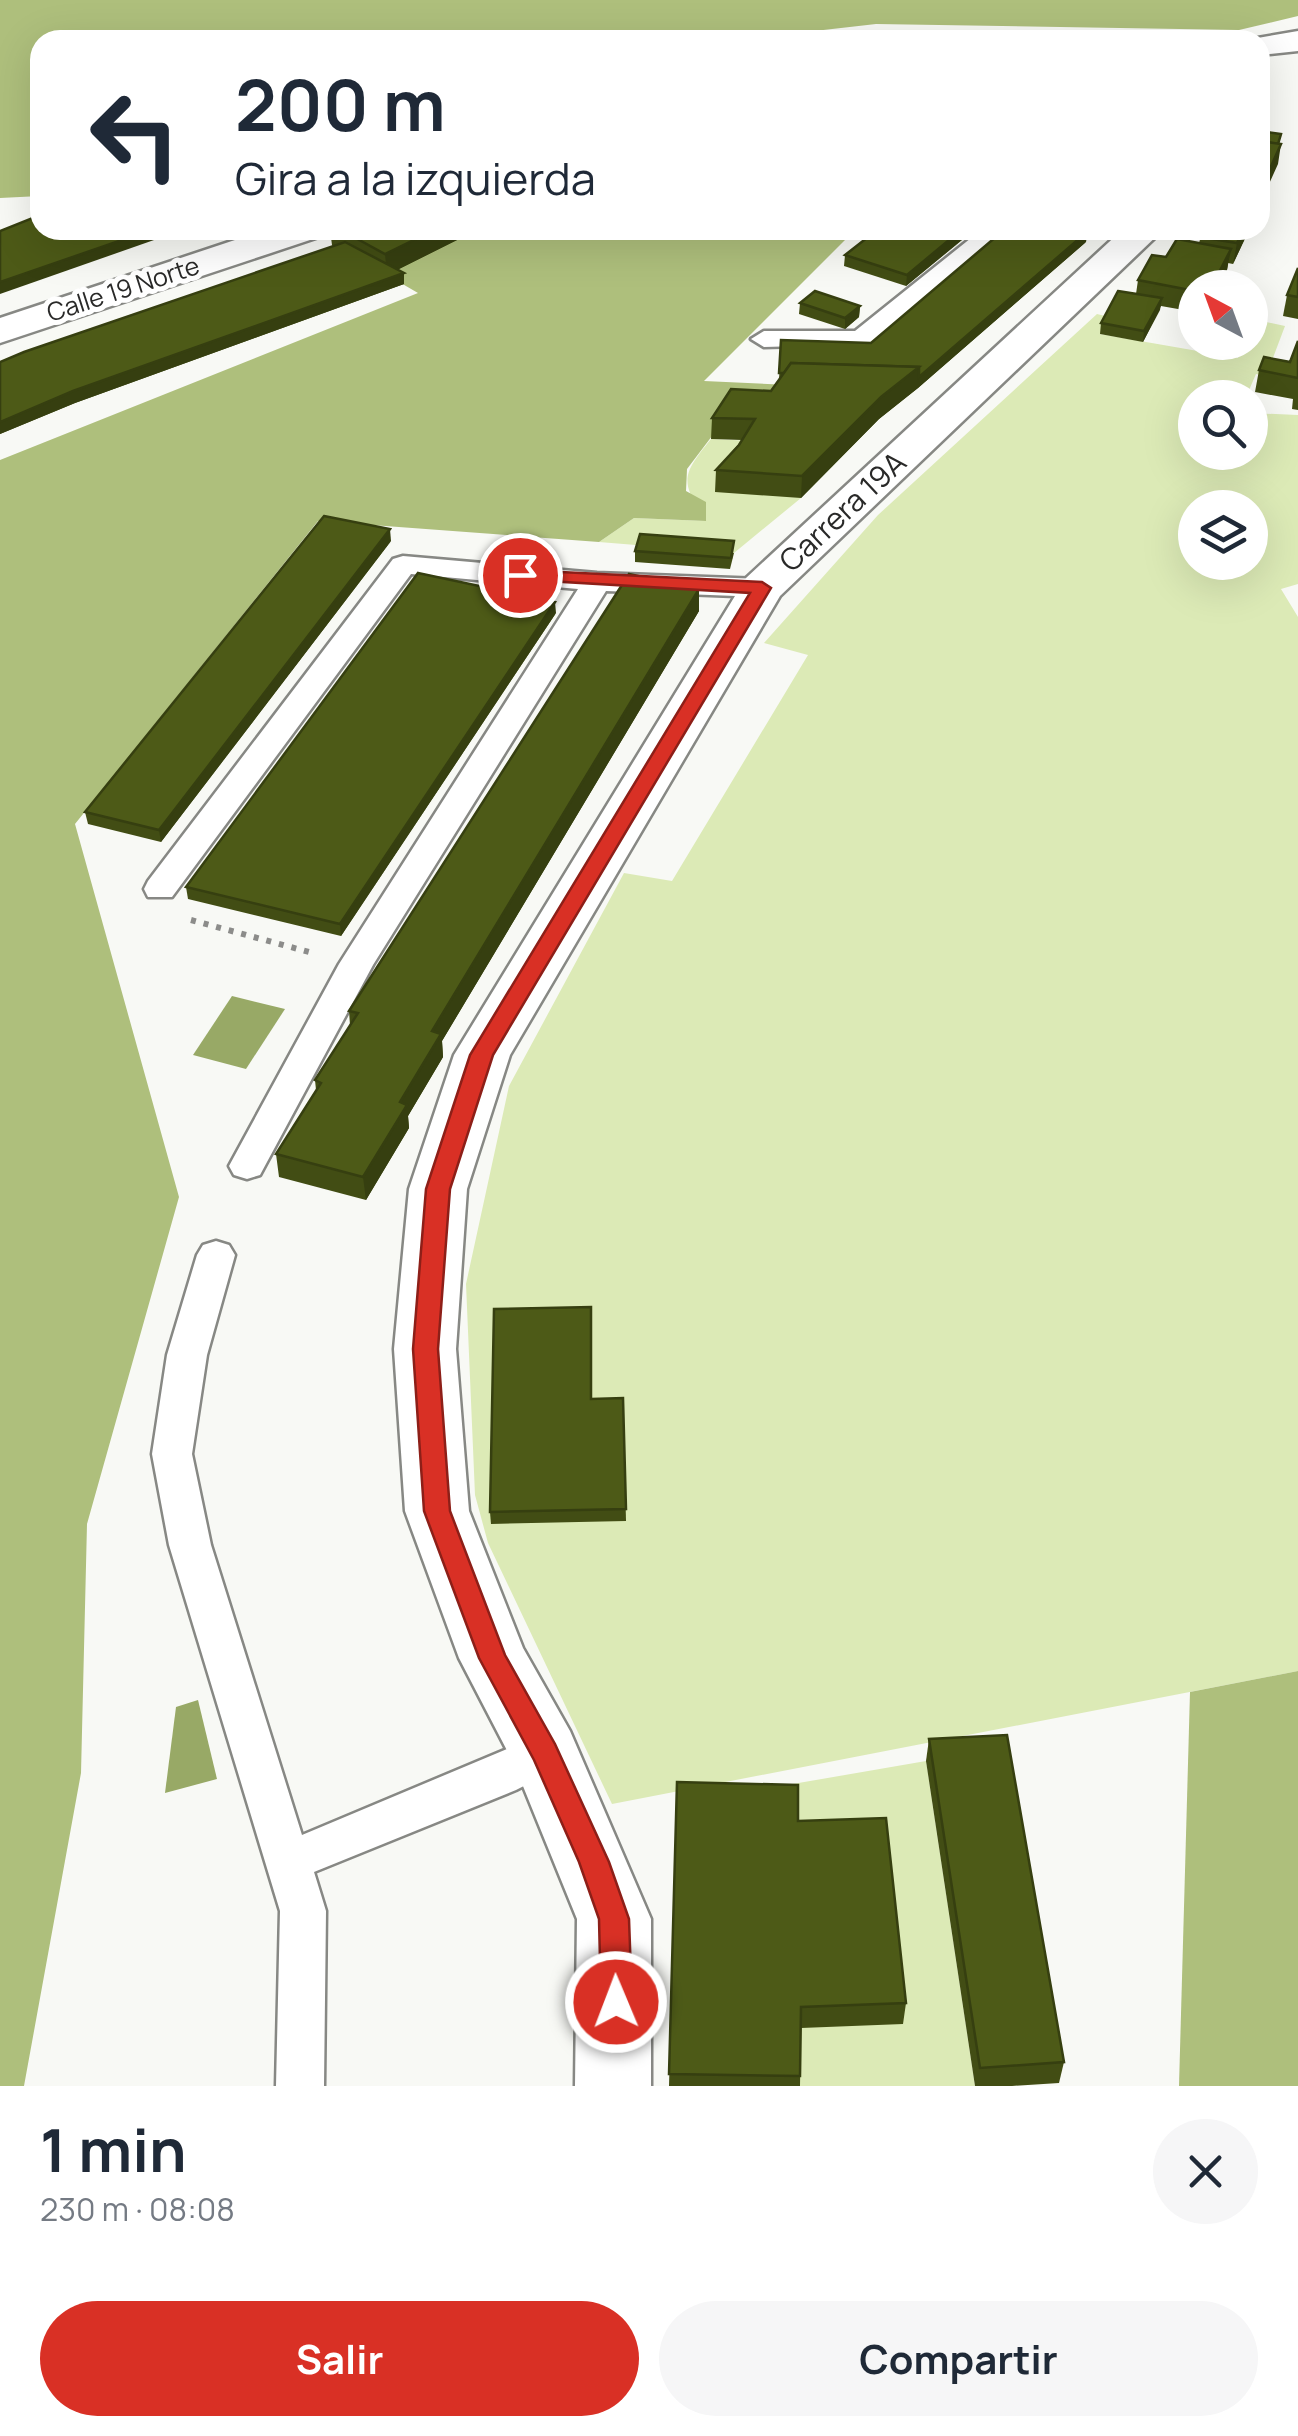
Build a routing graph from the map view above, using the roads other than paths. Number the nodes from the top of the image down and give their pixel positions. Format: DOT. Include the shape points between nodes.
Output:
graph roads {
  1 [pos="1298,41"];
  2 [pos="1270,44"];
  3 [pos="273,240"];
  4 [pos="984,240"];
  5 [pos="1133,240"];
  6 [pos="0,331"];
  7 [pos="764,339"];
  8 [pos="597,582"];
  9 [pos="762,588"];
  10 [pos="160,889"];
  11 [pos="247,1166"];
  12 [pos="216,1254"];
  13 [pos="545,1753"];
  14 [pos="288,1862"];
  15 [pos="300,2086"];
  16 [pos="613,2086"];
  1 -- 2 [label="street"];
  3 -- 6 [label="street, Calle 19 Norte"];
  4 -- 7 [label="lane" via="861,339"];
  5 -- 9 [label="street, Carrera 19A"];
  8 -- 9 [label="lane"];
  8 -- 10 [label="lane" via="403,565"];
  8 -- 11 [label="lane" via="356,964"];
  9 -- 13 [label="street, Carrera 19A" via="482,1055 438,1189 425,1349 437,1511 493,1658"];
  12 -- 14 [label="lane" via="186,1355 172,1454 190,1545"];
  13 -- 14 [label="lane"];
  13 -- 16 [label="street, Carrera 19A" via="614,1919"];
  14 -- 15 [label="lane" via="303,1911"];
}
